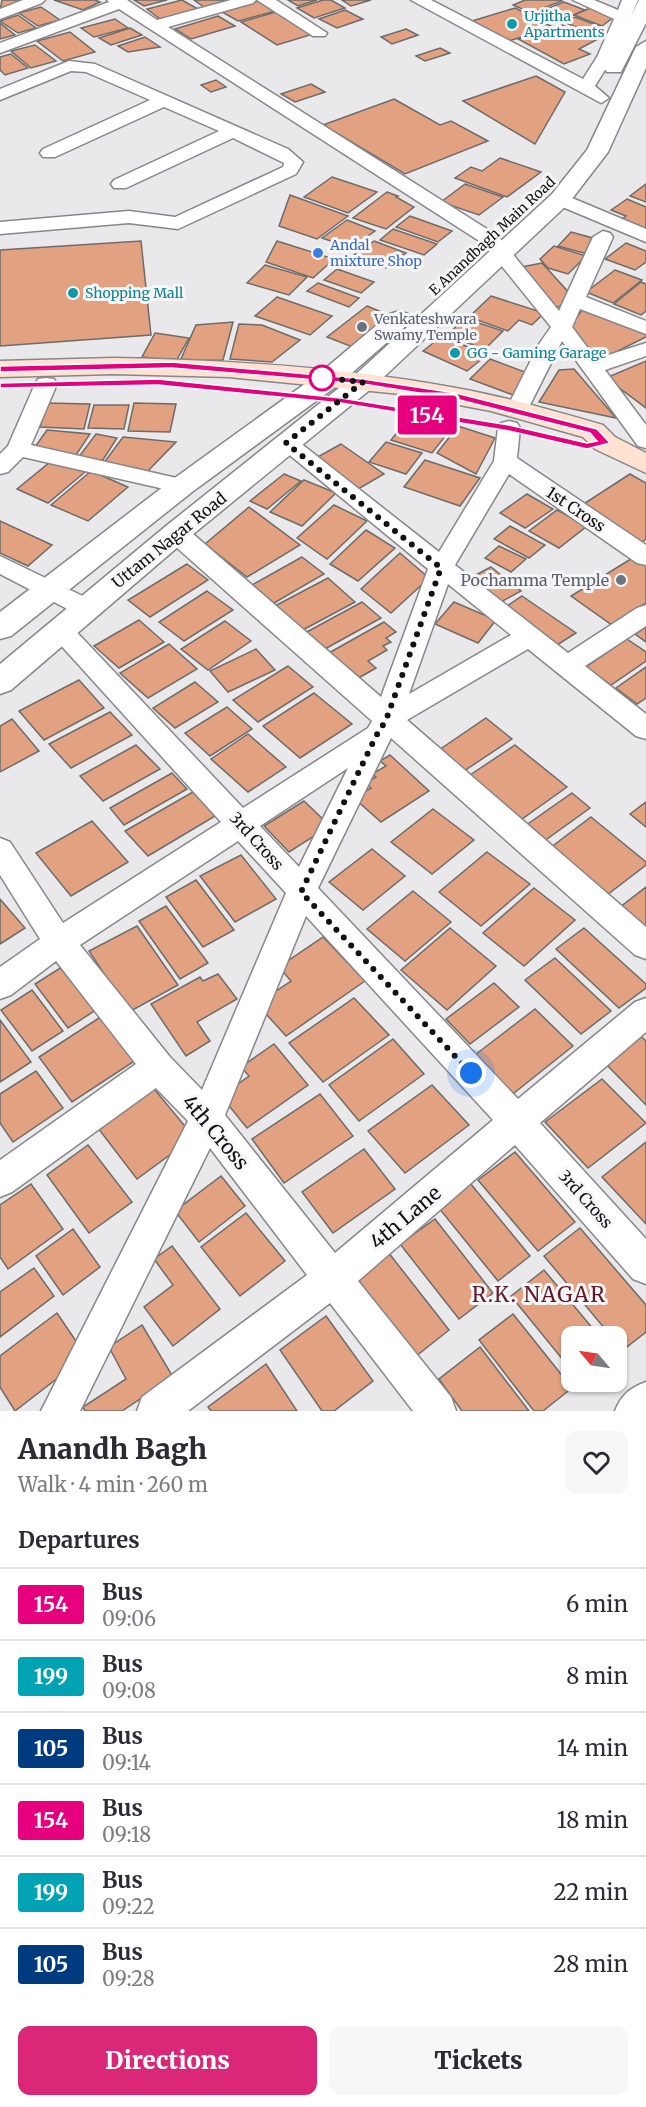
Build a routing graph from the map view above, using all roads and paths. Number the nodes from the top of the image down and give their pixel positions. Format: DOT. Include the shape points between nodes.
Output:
graph roads {
  1 [pos="37,0"];
  2 [pos="248,0"];
  3 [pos="265,0"];
  4 [pos="419,0"];
  5 [pos="581,0"];
  6 [pos="630,0"];
  7 [pos="118,1"];
  8 [pos="646,3"];
  9 [pos="0,14"];
  10 [pos="621,17"];
  11 [pos="157,25"];
  12 [pos="319,33"];
  13 [pos="646,46"];
  14 [pos="0,48"];
  15 [pos="640,71"];
  16 [pos="594,92"];
  17 [pos="0,95"];
  18 [pos="165,100"];
  19 [pos="234,131"];
  20 [pos="49,153"];
  21 [pos="120,184"];
  22 [pos="560,199"];
  23 [pos="0,228"];
  24 [pos="646,236"];
  25 [pos="603,237"];
  26 [pos="496,247"];
  27 [pos="574,300"];
  28 [pos="562,327"];
  29 [pos="646,328"];
  30 [pos="646,349"];
  31 [pos="593,368"];
  32 [pos="0,369"];
  33 [pos="46,384"];
  34 [pos="0,386"];
  35 [pos="344,387"];
  36 [pos="304,398"];
  37 [pos="513,419"];
  38 [pos="646,441"];
  39 [pos="286,443"];
  40 [pos="18,449"];
  41 [pos="505,461"];
  42 [pos="646,464"];
  43 [pos="0,467"];
  44 [pos="182,486"];
  45 [pos="176,533"];
  46 [pos="646,556"];
  47 [pos="0,564"];
  48 [pos="441,568"];
  49 [pos="50,589"];
  50 [pos="86,608"];
  51 [pos="646,614"];
  52 [pos="0,628"];
  53 [pos="60,630"];
  54 [pos="530,636"];
  55 [pos="568,665"];
  56 [pos="0,682"];
  57 [pos="381,728"];
  58 [pos="646,729"];
  59 [pos="243,824"];
  60 [pos="0,850"];
  61 [pos="301,892"];
  62 [pos="59,942"];
  63 [pos="646,946"];
  64 [pos="0,985"];
  65 [pos="646,1012"];
  66 [pos="158,1067"];
  67 [pos="207,1118"];
  68 [pos="517,1122"];
  69 [pos="0,1180"];
  70 [pos="646,1266"];
  71 [pos="333,1278"];
  72 [pos="646,1401"];
  73 [pos="60,1411"];
  74 [pos="156,1411"];
  75 [pos="436,1411"];
  76 [pos="634,1411"];
  1 -- 9 [label="street"];
  2 -- 11 [label="street"];
  3 -- 12 [label="street"];
  4 -- 16 [label="street"];
  5 -- 10 [label="street"];
  6 -- 10 [label="street"];
  7 -- 11 [label="street"];
  7 -- 14 [label="street"];
  8 -- 16 [label="street, E Anandbagh Main Road"];
  10 -- 16 [label="street"];
  11 -- 26 [label="street"];
  13 -- 15 [label="street, E Anandbagh Main Road"];
  15 -- 22 [label="street, E Anandbagh Main Road" via="597,152"];
  16 -- 26 [label="street, E Anandbagh Main Road" via="580,149"];
  17 -- 18 [label="street" via="77,64"];
  18 -- 19 [label="street"];
  18 -- 20 [label="street"];
  19 -- 21 [label="street"];
  19 -- 23 [label="street" via="288,156 294,165 178,223 129,217"];
  22 -- 24 [label="street"];
  22 -- 26 [label="street, E Anandbagh Main Road"];
  25 -- 27 [label="street"];
  26 -- 28 [label="street"];
  26 -- 35 [label="street, E Anandbagh Main Road"];
  26 -- 35 [label="street, E Anandbagh Main Road"];
  27 -- 28 [label="street"];
  27 -- 29 [label="street"];
  28 -- 31 [label="street"];
  28 -- 37 [label="street" via="549,344"];
  30 -- 31 [label="street"];
  31 -- 38 [label="street"];
  32 -- 35 [label="main road" via="172,365"];
  33 -- 34 [label="main road"];
  33 -- 36 [label="main road" via="158,382"];
  33 -- 40 [label="street"];
  35 -- 36 [label="main road"];
  35 -- 37 [label="main road"];
  35 -- 39 [label="street, Uttam Nagar Road"];
  36 -- 44 [label="street, Uttam Nagar Road"];
  37 -- 41 [label="street"];
  37 -- 42 [label="main road" via="587,446 605,443"];
  39 -- 45 [label="street, Uttam Nagar Road"];
  39 -- 48 [label="street"];
  40 -- 43 [label="street"];
  40 -- 44 [label="street"];
  41 -- 46 [label="street, 1st Cross"];
  41 -- 48 [label="street"];
  44 -- 49 [label="street, Uttam Nagar Road"];
  45 -- 50 [label="street, Uttam Nagar Road"];
  45 -- 57 [label="street"];
  47 -- 49 [label="street"];
  48 -- 54 [label="street"];
  48 -- 57 [label="street"];
  49 -- 50 [label="street"];
  49 -- 52 [label="street, Uttam Nagar Road"];
  50 -- 53 [label="street, Uttam Nagar Road"];
  51 -- 55 [label="street"];
  53 -- 56 [label="street, Uttam Nagar Road"];
  53 -- 59 [label="street, 3rd Cross"];
  54 -- 55 [label="street"];
  54 -- 57 [label="street"];
  55 -- 58 [label="street"];
  57 -- 59 [label="street"];
  57 -- 61 [label="street"];
  57 -- 63 [label="street"];
  59 -- 61 [label="street, 3rd Cross"];
  59 -- 62 [label="street"];
  60 -- 62 [label="street, 4th Cross"];
  61 -- 67 [label="street"];
  61 -- 68 [label="street, 3rd Cross"];
  62 -- 64 [label="street"];
  62 -- 66 [label="street, 4th Cross"];
  65 -- 68 [label="street, 4th Lane"];
  66 -- 67 [label="street, 4th Cross"];
  66 -- 69 [label="street"];
  67 -- 71 [label="street, 4th Cross"];
  67 -- 73 [label="street"];
  68 -- 70 [label="street, 3rd Cross"];
  68 -- 71 [label="street, 4th Lane"];
  71 -- 74 [label="street, 4th Lane"];
  71 -- 75 [label="street, 4th Cross"];
  72 -- 76 [label="street"];
}
